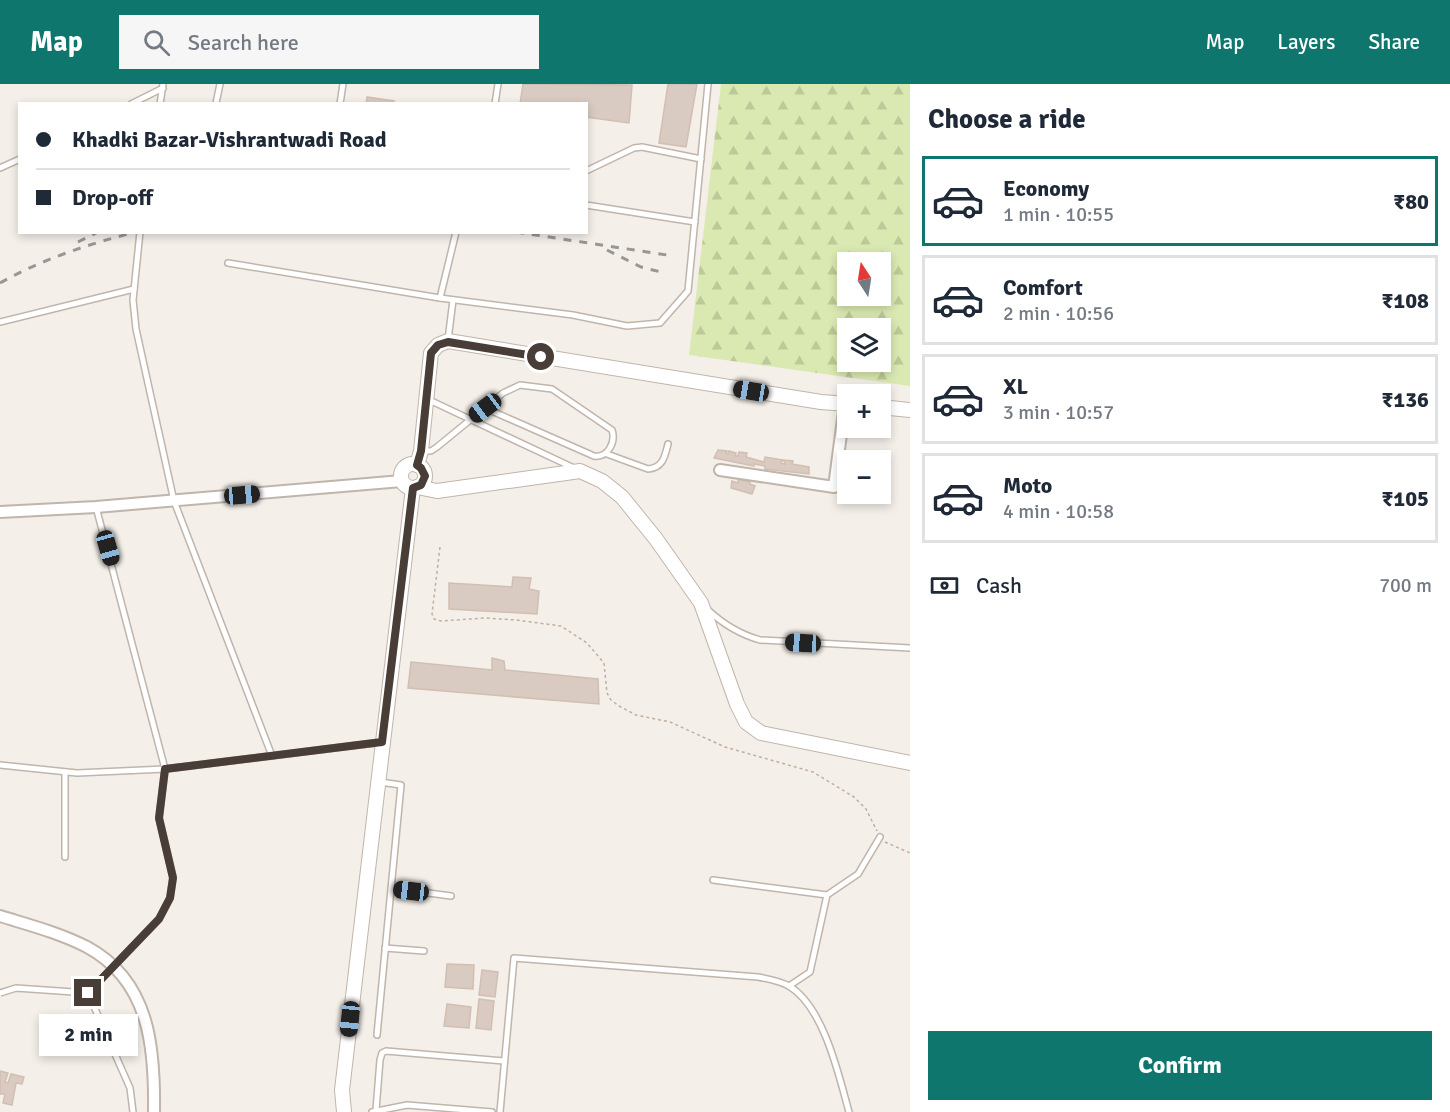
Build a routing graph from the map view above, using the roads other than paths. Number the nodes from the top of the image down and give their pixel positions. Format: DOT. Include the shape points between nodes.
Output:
graph roads {
  1 [pos="220,84"];
  2 [pos="343,84"];
  3 [pos="498,84"];
  4 [pos="708,84"];
  5 [pos="163,86"];
  6 [pos="135,102"];
  7 [pos="160,102"];
  8 [pos="216,102"];
  9 [pos="340,102"];
  10 [pos="495,102"];
  11 [pos="701,159"];
  12 [pos="18,160"];
  13 [pos="0,168"];
  14 [pos="588,170"];
  15 [pos="588,205"];
  16 [pos="695,222"];
  17 [pos="140,234"];
  18 [pos="456,234"];
  19 [pos="228,263"];
  20 [pos="134,288"];
  21 [pos="440,298"];
  22 [pos="453,300"];
  23 [pos="0,322"];
  24 [pos="448,342"];
  25 [pos="426,398"];
  26 [pos="837,403"];
  27 [pos="485,408"];
  28 [pos="891,408"];
  29 [pos="910,410"];
  30 [pos="470,419"];
  31 [pos="841,438"];
  32 [pos="669,444"];
  33 [pos="421,451"];
  34 [pos="607,454"];
  35 [pos="417,465"];
  36 [pos="720,470"];
  37 [pos="580,471"];
  38 [pos="411,485"];
  39 [pos="174,501"];
  40 [pos="96,507"];
  41 [pos="0,512"];
  42 [pos="701,603"];
  43 [pos="910,648"];
  44 [pos="382,742"];
  45 [pos="272,756"];
  46 [pos="910,764"];
  47 [pos="0,765"];
  48 [pos="165,769"];
  49 [pos="65,772"];
  50 [pos="378,781"];
  51 [pos="880,837"];
  52 [pos="65,857"];
  53 [pos="713,880"];
  54 [pos="391,888"];
  55 [pos="827,895"];
  56 [pos="451,896"];
  57 [pos="0,916"];
  58 [pos="385,948"];
  59 [pos="424,951"];
  60 [pos="789,986"];
  61 [pos="0,993"];
  62 [pos="88,993"];
  63 [pos="377,1035"];
  64 [pos="504,1061"];
  65 [pos="391,1110"];
  66 [pos="374,1111"];
  67 [pos="133,1112"];
  68 [pos="154,1112"];
  69 [pos="344,1112"];
  70 [pos="492,1112"];
  71 [pos="500,1112"];
  72 [pos="849,1112"];
  1 -- 8 [label="lane"];
  2 -- 9 [label="lane"];
  3 -- 10 [label="lane"];
  4 -- 11 [label="lane"];
  5 -- 6 [label="lane"];
  5 -- 7 [label="lane"];
  11 -- 14 [label="lane" via="642,147"];
  11 -- 16 [label="lane"];
  12 -- 13 [label="lane"];
  15 -- 16 [label="lane"];
  16 -- 22 [label="lane" via="688,291 660,323 627,326"];
  17 -- 20 [label="lane"];
  18 -- 21 [label="lane"];
  19 -- 21 [label="lane"];
  20 -- 23 [label="lane"];
  20 -- 39 [label="lane" via="136,329"];
  21 -- 22 [label="lane"];
  22 -- 24 [label="lane"];
  24 -- 25 [label="street" via="431,353"];
  24 -- 26 [label="street"];
  25 -- 30 [label="lane"];
  25 -- 33 [label="street"];
  27 -- 30 [label="lane"];
  27 -- 34 [label="lane" via="594,456"];
  27 -- 34 [label="lane" via="520,385 552,389 612,430 614,439"];
  28 -- 29 [label="street"];
  30 -- 33 [label="lane" via="431,451"];
  30 -- 37 [label="lane"];
  31 -- 36 [label="street" via="834,487"];
  32 -- 34 [label="lane" via="655,468"];
  33 -- 35 [label="street"];
  35 -- 38 [label="street" via="425,476 421,485"];
  35 -- 38 [label="street" via="408,465 401,476"];
  37 -- 38 [label="street" via="437,491"];
  37 -- 42 [label="street" via="622,496"];
  38 -- 39 [label="street"];
  38 -- 44 [label="street"];
  39 -- 40 [label="street"];
  39 -- 45 [label="lane"];
  40 -- 41 [label="street"];
  40 -- 48 [label="lane"];
  42 -- 43 [label="lane" via="723,624 760,640"];
  42 -- 46 [label="street" via="746,723 761,733"];
  44 -- 45 [label="lane"];
  44 -- 50 [label="street"];
  45 -- 48 [label="lane"];
  47 -- 49 [label="lane"];
  48 -- 49 [label="lane"];
  48 -- 62 [label="lane, bridge" via="159,818 173,878 170,898 159,919"];
  49 -- 52 [label="lane"];
  50 -- 54 [label="lane" via="401,785"];
  50 -- 69 [label="street" via="342,1090"];
  51 -- 55 [label="lane" via="858,874"];
  53 -- 55 [label="lane"];
  54 -- 56 [label="lane"];
  54 -- 58 [label="lane"];
  55 -- 60 [label="lane" via="810,972"];
  57 -- 68 [label="street" via="88,948 126,981 149,1031 154,1062"];
  58 -- 59 [label="lane"];
  58 -- 63 [label="lane"];
  60 -- 64 [label="lane" via="758,977 514,958"];
  60 -- 72 [label="lane" via="800,994 822,1029"];
  61 -- 62 [label="lane, bridge" via="16,988"];
  62 -- 67 [label="lane" via="130,1088"];
  64 -- 66 [label="lane" via="386,1051 380,1060"];
  64 -- 71 [label="lane"];
  65 -- 66 [label="lane"];
  65 -- 70 [label="lane" via="407,1106"];
}
